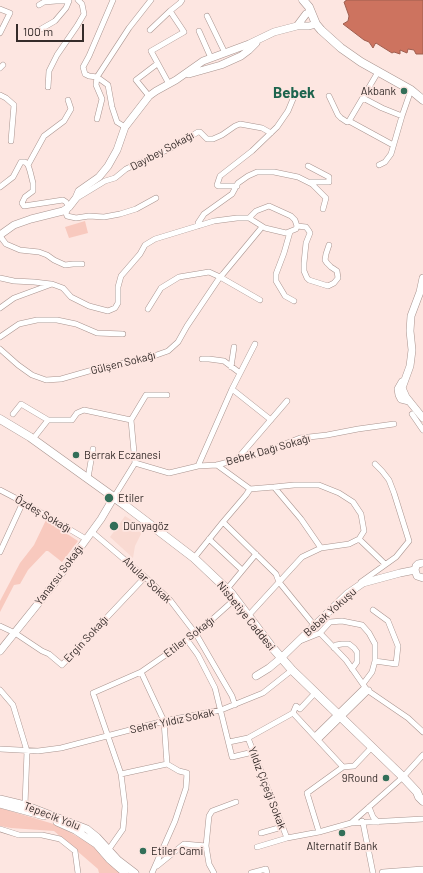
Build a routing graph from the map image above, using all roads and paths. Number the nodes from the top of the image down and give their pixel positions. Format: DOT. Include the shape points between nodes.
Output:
graph roads {
  1 [pos="78,0"];
  2 [pos="113,0"];
  3 [pos="151,0"];
  4 [pos="182,0"];
  5 [pos="303,0"];
  6 [pos="69,1"];
  7 [pos="39,5"];
  8 [pos="0,9"];
  9 [pos="170,11"];
  10 [pos="311,12"];
  11 [pos="207,16"];
  12 [pos="316,24"];
  13 [pos="297,26"];
  14 [pos="41,30"];
  15 [pos="150,30"];
  16 [pos="199,31"];
  17 [pos="0,33"];
  18 [pos="260,39"];
  19 [pos="225,54"];
  20 [pos="211,58"];
  21 [pos="158,64"];
  22 [pos="378,72"];
  23 [pos="97,77"];
  24 [pos="172,82"];
  25 [pos="48,87"];
  26 [pos="411,90"];
  27 [pos="423,94"];
  28 [pos="0,95"];
  29 [pos="149,96"];
  30 [pos="329,96"];
  31 [pos="363,98"];
  32 [pos="294,99"];
  33 [pos="68,100"];
  34 [pos="423,100"];
  35 [pos="402,116"];
  36 [pos="97,119"];
  37 [pos="349,121"];
  38 [pos="125,127"];
  39 [pos="271,133"];
  40 [pos="11,141"];
  41 [pos="393,145"];
  42 [pos="28,165"];
  43 [pos="379,165"];
  44 [pos="308,166"];
  45 [pos="309,182"];
  46 [pos="237,186"];
  47 [pos="0,187"];
  48 [pos="76,198"];
  49 [pos="156,198"];
  50 [pos="69,207"];
  51 [pos="323,209"];
  52 [pos="249,218"];
  53 [pos="198,226"];
  54 [pos="297,226"];
  55 [pos="262,227"];
  56 [pos="290,232"];
  57 [pos="0,236"];
  58 [pos="329,245"];
  59 [pos="82,264"];
  60 [pos="220,277"];
  61 [pos="0,278"];
  62 [pos="423,278"];
  63 [pos="52,284"];
  64 [pos="260,300"];
  65 [pos="294,301"];
  66 [pos="0,308"];
  67 [pos="148,309"];
  68 [pos="123,334"];
  69 [pos="0,337"];
  70 [pos="255,344"];
  71 [pos="234,347"];
  72 [pos="0,349"];
  73 [pos="202,359"];
  74 [pos="232,367"];
  75 [pos="240,374"];
  76 [pos="232,389"];
  77 [pos="167,395"];
  78 [pos="287,401"];
  79 [pos="13,414"];
  80 [pos="412,414"];
  81 [pos="423,418"];
  82 [pos="0,419"];
  83 [pos="48,420"];
  84 [pos="131,420"];
  85 [pos="271,420"];
  86 [pos="394,424"];
  87 [pos="423,430"];
  88 [pos="33,439"];
  89 [pos="93,449"];
  90 [pos="237,459"];
  91 [pos="135,463"];
  92 [pos="375,464"];
  93 [pos="217,465"];
  94 [pos="198,466"];
  95 [pos="88,478"];
  96 [pos="274,487"];
  97 [pos="250,489"];
  98 [pos="0,490"];
  99 [pos="114,497"];
  100 [pos="23,502"];
  101 [pos="223,522"];
  102 [pos="92,532"];
  103 [pos="359,538"];
  104 [pos="86,539"];
  105 [pos="209,539"];
  106 [pos="321,548"];
  107 [pos="0,552"];
  108 [pos="256,554"];
  109 [pos="194,558"];
  110 [pos="423,562"];
  111 [pos="385,564"];
  112 [pos="242,570"];
  113 [pos="415,570"];
  114 [pos="145,577"];
  115 [pos="423,579"];
  116 [pos="279,582"];
  117 [pos="227,589"];
  118 [pos="347,594"];
  119 [pos="235,599"];
  120 [pos="373,610"];
  121 [pos="248,616"];
  122 [pos="314,625"];
  123 [pos="0,626"];
  124 [pos="15,633"];
  125 [pos="320,633"];
  126 [pos="196,634"];
  127 [pos="187,640"];
  128 [pos="296,643"];
  129 [pos="334,648"];
  130 [pos="0,651"];
  131 [pos="281,658"];
  132 [pos="375,661"];
  133 [pos="352,669"];
  134 [pos="292,670"];
  135 [pos="140,672"];
  136 [pos="256,676"];
  137 [pos="366,688"];
  138 [pos="0,690"];
  139 [pos="315,693"];
  140 [pos="235,705"];
  141 [pos="221,710"];
  142 [pos="293,713"];
  143 [pos="339,716"];
  144 [pos="164,721"];
  145 [pos="423,732"];
  146 [pos="108,736"];
  147 [pos="248,738"];
  148 [pos="316,738"];
  149 [pos="229,742"];
  150 [pos="372,747"];
  151 [pos="0,749"];
  152 [pos="27,751"];
  153 [pos="253,752"];
  154 [pos="423,755"];
  155 [pos="167,764"];
  156 [pos="343,767"];
  157 [pos="121,774"];
  158 [pos="403,777"];
  159 [pos="420,793"];
  160 [pos="0,799"];
  161 [pos="423,801"];
  162 [pos="236,802"];
  163 [pos="0,804"];
  164 [pos="369,807"];
  165 [pos="24,808"];
  166 [pos="360,816"];
  167 [pos="423,819"];
  168 [pos="378,822"];
  169 [pos="351,823"];
  170 [pos="363,823"];
  171 [pos="282,827"];
  172 [pos="0,829"];
  173 [pos="319,832"];
  174 [pos="261,833"];
  175 [pos="287,838"];
  176 [pos="206,846"];
  177 [pos="257,847"];
  178 [pos="107,852"];
  179 [pos="153,870"];
  180 [pos="423,870"];
  181 [pos="401,872"];
  182 [pos="78,873"];
  183 [pos="125,873"];
  184 [pos="135,873"];
  185 [pos="214,873"];
  186 [pos="251,873"];
  187 [pos="267,873"];
  188 [pos="373,873"];
  189 [pos="383,873"];
  1 -- 25 [label="street" via="82,4 84,14 49,71"];
  2 -- 23 [label="street" via="83,67 85,74"];
  3 -- 23 [label="street"];
  4 -- 9 [label="street"];
  5 -- 10 [label="main road"];
  6 -- 7 [label="street" via="44,2"];
  6 -- 14 [label="street" via="55,21"];
  8 -- 17 [label="street" via="10,13"];
  9 -- 15 [label="street"];
  9 -- 21 [label="street" via="184,32 151,51"];
  10 -- 12 [label="main road"];
  10 -- 13 [label="street" via="306,14"];
  11 -- 19 [label="street"];
  12 -- 13 [label="street"];
  12 -- 22 [label="main road" via="352,57"];
  13 -- 18 [label="street"];
  16 -- 20 [label="street"];
  18 -- 19 [label="street"];
  18 -- 24 [label="street" via="241,56"];
  19 -- 20 [label="street"];
  20 -- 24 [label="street"];
  21 -- 24 [label="street"];
  21 -- 29 [label="street" via="136,80"];
  22 -- 26 [label="main road"];
  22 -- 31 [label="street"];
  23 -- 36 [label="street" via="96,85 102,99"];
  23 -- 38 [label="street" via="108,85 117,122"];
  24 -- 29 [label="street"];
  26 -- 27 [label="main road"];
  26 -- 34 [label="main road"];
  26 -- 35 [label="street"];
  28 -- 40 [label="street" via="14,105"];
  29 -- 38 [label="street"];
  30 -- 37 [label="street" via="338,115"];
  31 -- 35 [label="street"];
  31 -- 37 [label="street"];
  32 -- 39 [label="street"];
  33 -- 42 [label="street" via="71,109 64,121 44,136"];
  35 -- 41 [label="street"];
  37 -- 41 [label="street"];
  38 -- 48 [label="street" via="108,166 99,177 79,191"];
  39 -- 46 [label="street" via="220,176 217,185"];
  39 -- 48 [label="street, Dayıbey Sokağı" via="262,128 240,124 213,139 207,139 198,132"];
  41 -- 43 [label="street" via="391,154"];
  42 -- 47 [label="street" via="20,162 13,177"];
  42 -- 50 [label="street" via="33,191 22,203 24,206 63,200"];
  44 -- 45 [label="street" via="329,177 328,182"];
  45 -- 46 [label="street" via="274,172 257,172"];
  45 -- 51 [label="street" via="326,198"];
  46 -- 53 [label="street" via="232,194 204,214"];
  48 -- 50 [label="street"];
  49 -- 50 [label="street" via="120,214 104,217 67,216"];
  50 -- 57 [label="street" via="14,225"];
  52 -- 53 [label="street" via="214,221"];
  52 -- 54 [label="street" via="256,210 269,206 291,216 296,220"];
  52 -- 55 [label="street"];
  53 -- 63 [label="street" via="155,239 145,245 120,276 118,303 115,308 108,311 89,306 71,297 63,288"];
  54 -- 56 [label="street"];
  54 -- 58 [label="street" via="306,227 310,233 304,263 306,276 328,286 338,278 337,271 325,260"];
  55 -- 56 [label="street"];
  55 -- 60 [label="street, Gülşen Sokağı"];
  56 -- 65 [label="street" via="276,281 285,296"];
  57 -- 59 [label="street" via="6,244 20,250 39,252 64,265"];
  60 -- 64 [label="street"];
  60 -- 67 [label="street" via="209,272 179,277 161,288"];
  60 -- 72 [label="street, Gülşen Sokağı" via="178,342 168,351 148,358 61,379 46,380 32,376"];
  61 -- 63 [label="street"];
  62 -- 81 [label="street" via="411,316 410,366 398,391 401,399 410,401"];
  63 -- 66 [label="street" via="14,298"];
  68 -- 69 [label="street" via="97,333 76,324 57,320 37,320 19,324"];
  70 -- 75 [label="street"];
  71 -- 74 [label="street"];
  73 -- 74 [label="street" via="224,362"];
  74 -- 75 [label="street"];
  75 -- 76 [label="street"];
  76 -- 85 [label="street"];
  76 -- 94 [label="street"];
  77 -- 84 [label="street" via="146,396"];
  78 -- 85 [label="street"];
  79 -- 83 [label="street" via="21,404"];
  80 -- 87 [label="street"];
  82 -- 88 [label="main road, Nisbetiye Caddesi"];
  83 -- 84 [label="street" via="72,420 77,413 84,410"];
  83 -- 88 [label="street"];
  84 -- 91 [label="street"];
  85 -- 90 [label="street"];
  86 -- 90 [label="street, Bebek Dağı Sokağı" via="300,438"];
  88 -- 95 [label="main road, Nisbetiye Caddesi"];
  89 -- 95 [label="street"];
  90 -- 93 [label="street, Bebek Dağı Sokağı"];
  91 -- 94 [label="street, Bebek Dağı Sokağı" via="169,473"];
  91 -- 99 [label="street"];
  92 -- 111 [label="street" via="389,480 409,541 396,557"];
  93 -- 94 [label="street, Bebek Dağı Sokağı"];
  93 -- 97 [label="street"];
  95 -- 99 [label="main road, Nisbetiye Caddesi"];
  96 -- 97 [label="street"];
  96 -- 103 [label="street" via="319,485 339,493 353,502 361,514 364,531"];
  96 -- 106 [label="street"];
  97 -- 101 [label="street"];
  98 -- 100 [label="street, Özdeş Sokağı"];
  99 -- 102 [label="street, Yanarsu Sokağı"];
  99 -- 109 [label="main road, Nisbetiye Caddesi"];
  100 -- 104 [label="street, Özdeş Sokağı"];
  100 -- 107 [label="street"];
  101 -- 105 [label="street"];
  101 -- 108 [label="street"];
  102 -- 104 [label="street, Yanarsu Sokağı"];
  102 -- 114 [label="street, Ahular Sokak"];
  103 -- 106 [label="street" via="349,544"];
  103 -- 111 [label="street"];
  104 -- 124 [label="street, Yanarsu Sokağı"];
  105 -- 109 [label="street"];
  105 -- 112 [label="street"];
  106 -- 116 [label="street" via="302,557"];
  108 -- 112 [label="street"];
  108 -- 116 [label="street" via="276,574"];
  109 -- 117 [label="main road, Nisbetiye Caddesi"];
  110 -- 113 [label="street" via="418,564"];
  111 -- 118 [label="street"];
  112 -- 117 [label="street"];
  113 -- 115 [label="street" via="417,576"];
  113 -- 118 [label="street, Bebek Yokuşu" via="363,583"];
  114 -- 124 [label="street, Ergin Sokağı" via="62,665"];
  114 -- 126 [label="street, Ahular Sokak" via="170,600"];
  116 -- 121 [label="street"];
  116 -- 122 [label="street"];
  117 -- 119 [label="main road, Nisbetiye Caddesi"];
  118 -- 122 [label="street, Bebek Yokuşu"];
  119 -- 121 [label="main road, Nisbetiye Caddesi"];
  119 -- 126 [label="street, Etiler Sokağı"];
  120 -- 132 [label="street" via="388,621 398,646 396,664"];
  121 -- 131 [label="main road, Nisbetiye Caddesi"];
  122 -- 128 [label="street, Bebek Yokuşu"];
  123 -- 124 [label="street, Ergin Sokağı"];
  124 -- 130 [label="street, Yanarsu Sokağı"];
  125 -- 128 [label="street"];
  125 -- 129 [label="street"];
  125 -- 132 [label="street" via="330,622 342,621 362,626 375,644"];
  126 -- 127 [label="street, Etiler Sokağı"];
  126 -- 140 [label="street, Ahular Sokak"];
  127 -- 135 [label="street, Etiler Sokağı"];
  127 -- 141 [label="street" via="215,688"];
  128 -- 131 [label="street, Bebek Yokuşu"];
  129 -- 133 [label="street"];
  129 -- 133 [label="street" via="336,645 349,644 354,648 357,652 357,662"];
  131 -- 134 [label="main road, Nisbetiye Caddesi"];
  131 -- 136 [label="street, Bebek Yokuşu"];
  132 -- 137 [label="street"];
  133 -- 137 [label="street"];
  134 -- 139 [label="main road, Nisbetiye Caddesi"];
  134 -- 140 [label="street, Seher Yıldız Sokak" via="263,693"];
  135 -- 144 [label="street"];
  135 -- 146 [label="street, Etiler Sokağı" via="93,693"];
  137 -- 143 [label="street"];
  137 -- 145 [label="street"];
  138 -- 152 [label="street" via="13,705"];
  139 -- 142 [label="street" via="300,709 296,706"];
  139 -- 143 [label="main road, Nisbetiye Caddesi"];
  140 -- 141 [label="street, Seher Yıldız Sokak"];
  141 -- 144 [label="street, Seher Yıldız Sokak"];
  141 -- 149 [label="street"];
  142 -- 147 [label="street"];
  142 -- 148 [label="street"];
  143 -- 148 [label="street"];
  143 -- 150 [label="main road, Nisbetiye Caddesi"];
  144 -- 146 [label="street, Seher Yıldız Sokak"];
  144 -- 155 [label="street"];
  146 -- 152 [label="street, Seher Yıldız Sokak" via="61,748"];
  146 -- 157 [label="street"];
  147 -- 149 [label="street, Yıldız Çiçeği Sokak"];
  147 -- 153 [label="street, Yıldız Çiçeği Sokak"];
  148 -- 156 [label="street"];
  149 -- 153 [label="street" via="232,756"];
  150 -- 156 [label="street" via="354,766"];
  150 -- 158 [label="main road, Nisbetiye Caddesi"];
  151 -- 152 [label="street"];
  152 -- 165 [label="street"];
  153 -- 171 [label="street, Yıldız Çiçeği Sokak"];
  154 -- 158 [label="street"];
  155 -- 157 [label="street"];
  155 -- 179 [label="street" via="187,773 186,788 175,821"];
  156 -- 173 [label="street" via="307,793"];
  157 -- 178 [label="street" via="125,806 123,829"];
  158 -- 159 [label="main road, Nisbetiye Caddesi"];
  158 -- 164 [label="street"];
  159 -- 161 [label="main road, Nisbetiye Caddesi" via="419,797"];
  160 -- 165 [label="street, Tepecik Yolu"];
  162 -- 176 [label="street" via="212,811 208,821"];
  163 -- 165 [label="street, Tepecik Yolu"];
  164 -- 166 [label="street"];
  164 -- 168 [label="street"];
  165 -- 178 [label="street, Tepecik Yolu" via="75,830"];
  166 -- 169 [label="street"];
  166 -- 170 [label="street"];
  167 -- 168 [label="street"];
  168 -- 170 [label="street"];
  169 -- 170 [label="street"];
  169 -- 173 [label="street, Yıldız Çiçeği Sokak"];
  170 -- 188 [label="street"];
  171 -- 174 [label="street"];
  171 -- 175 [label="street, Yıldız Çiçeği Sokak"];
  172 -- 182 [label="street" via="19,835 42,835 60,839 75,851"];
  173 -- 175 [label="street, Yıldız Çiçeği Sokak"];
  175 -- 177 [label="street"];
  176 -- 179 [label="street" via="184,844"];
  176 -- 185 [label="street" via="209,864"];
  178 -- 183 [label="street, Tepecik Yolu"];
  178 -- 184 [label="street, Tepecik Yolu"];
  180 -- 181 [label="street"];
  181 -- 189 [label="street"];
  186 -- 187 [label="street" via="266,869"];
}
